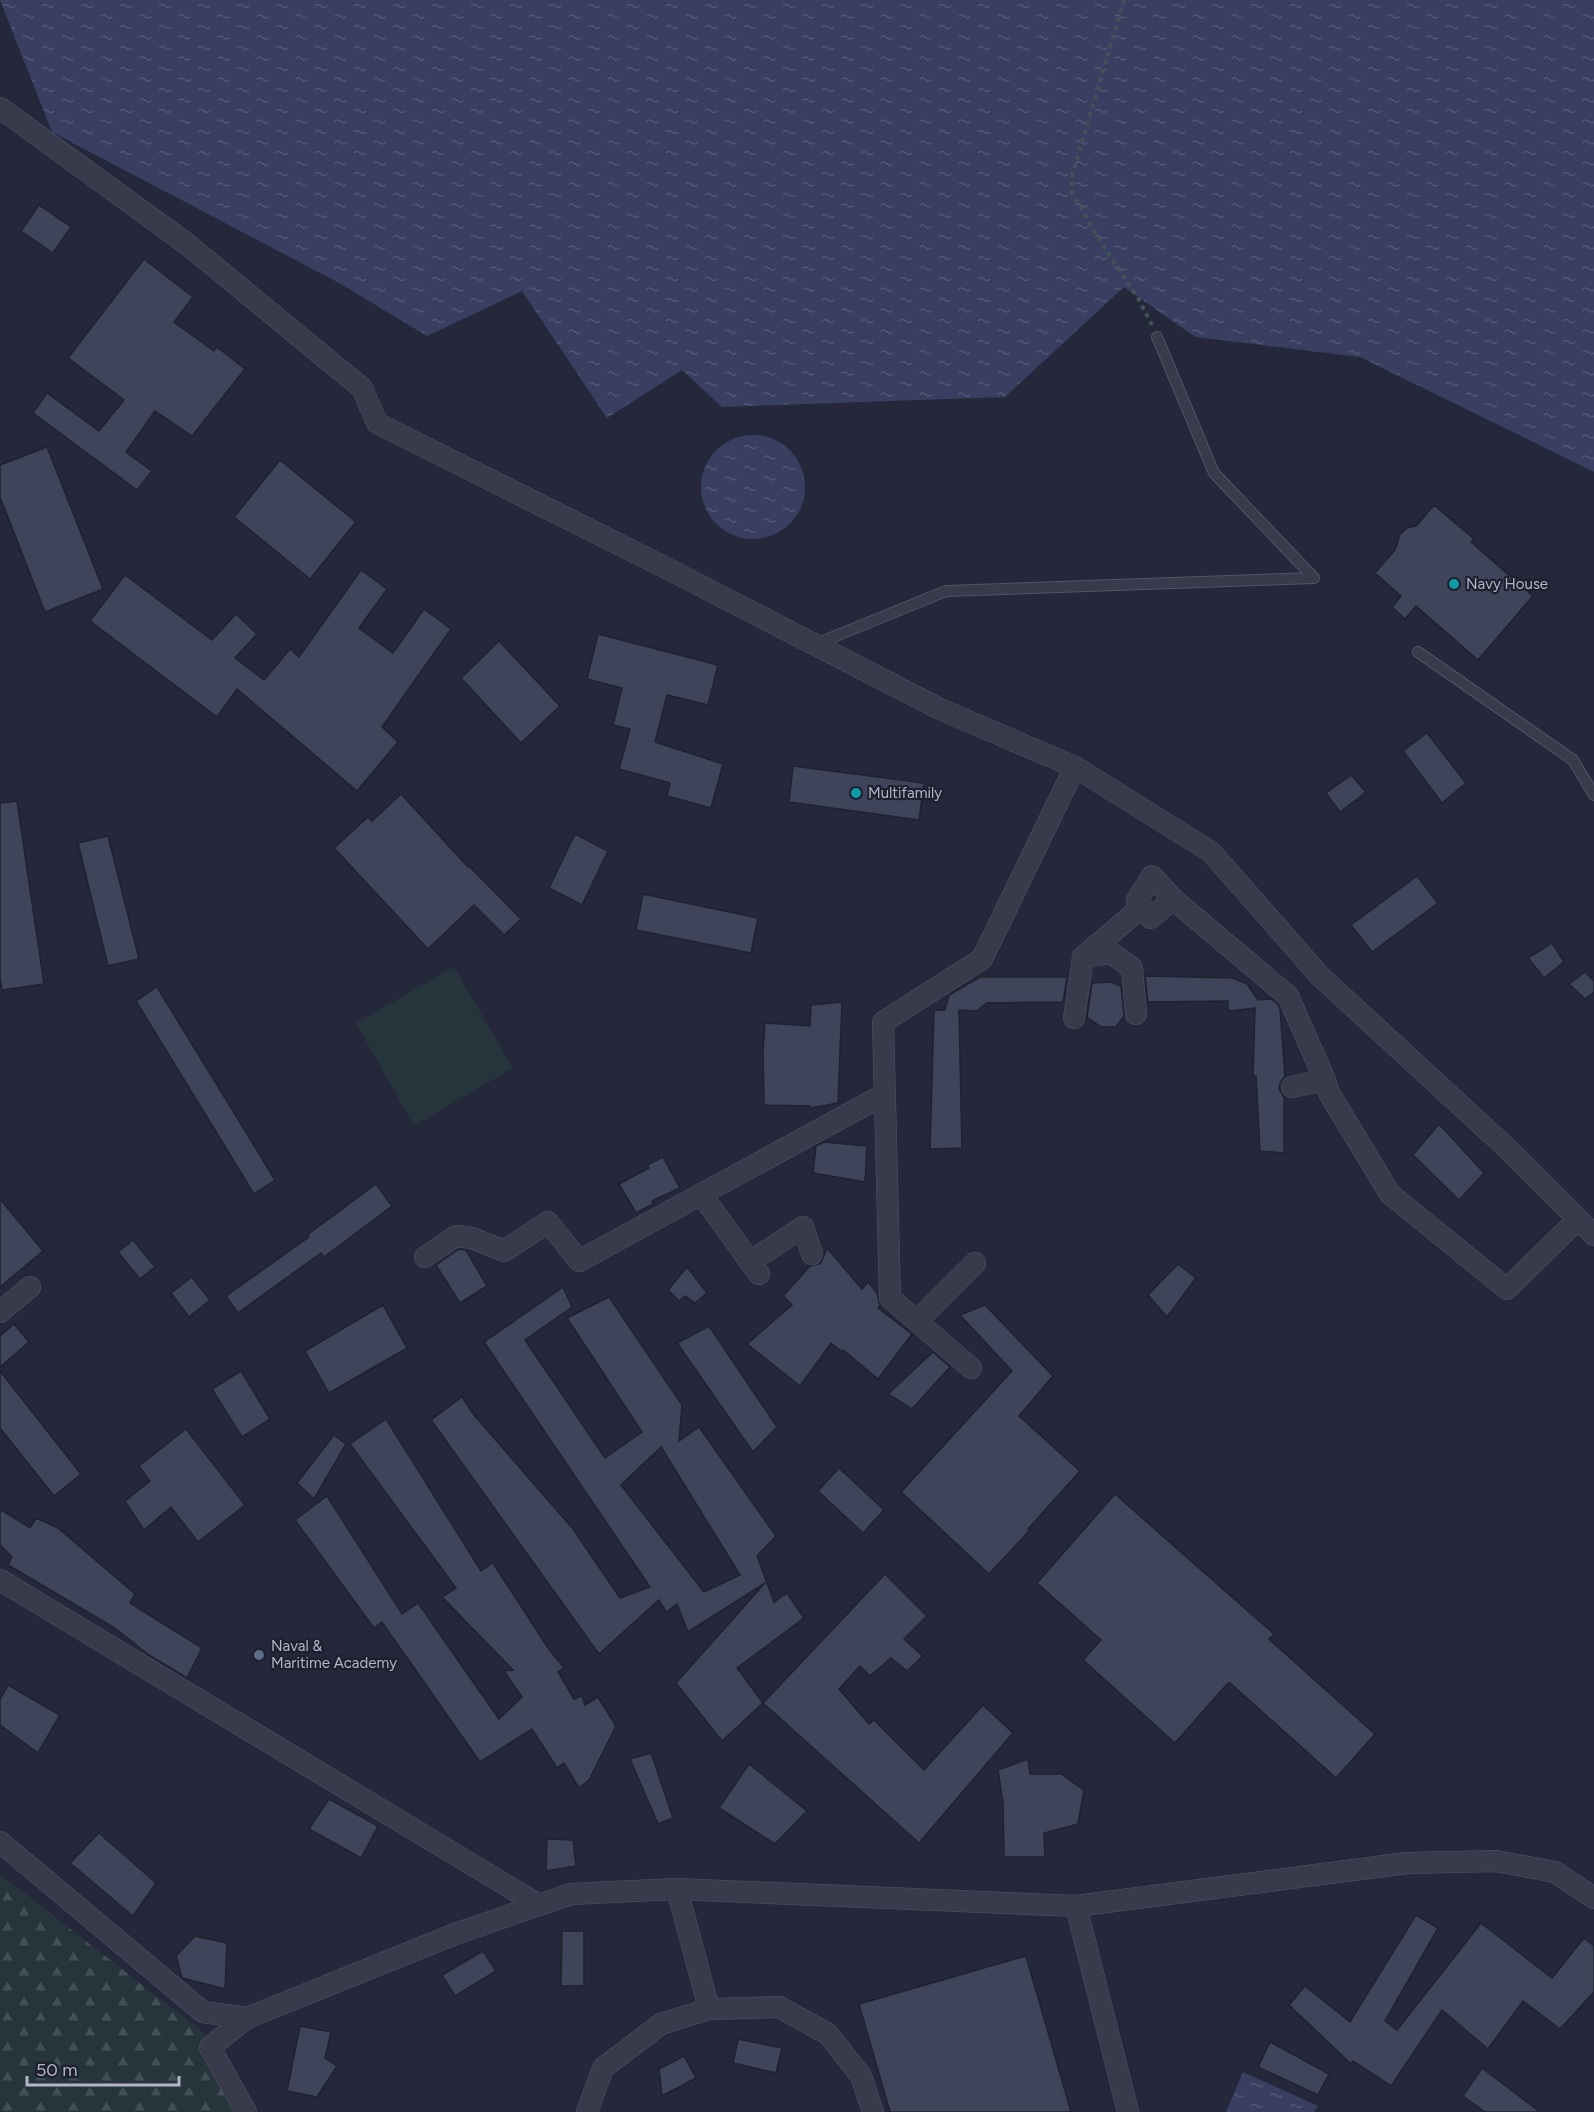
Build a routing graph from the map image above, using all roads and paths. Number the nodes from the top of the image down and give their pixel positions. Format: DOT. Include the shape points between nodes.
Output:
graph roads {
  1 [pos="1125,0"];
  2 [pos="0,108"];
  3 [pos="1157,337"];
  4 [pos="816,644"];
  5 [pos="1418,652"];
  6 [pos="1076,766"];
  7 [pos="1594,795"];
  8 [pos="1173,899"];
  9 [pos="1142,907"];
  10 [pos="1083,957"];
  11 [pos="1136,1014"];
  12 [pos="1074,1018"];
  13 [pos="1325,1080"];
  14 [pos="1292,1087"];
  15 [pos="885,1094"];
  16 [pos="701,1194"];
  17 [pos="1577,1220"];
  18 [pos="1594,1235"];
  19 [pos="812,1254"];
  20 [pos="425,1257"];
  21 [pos="975,1263"];
  22 [pos="30,1287"];
  23 [pos="0,1312"];
  24 [pos="917,1322"];
  25 [pos="971,1368"];
  26 [pos="0,1580"];
  27 [pos="0,1842"];
  28 [pos="677,1888"];
  29 [pos="1594,1898"];
  30 [pos="539,1905"];
  31 [pos="1076,1906"];
  32 [pos="709,2009"];
  33 [pos="247,2018"];
  34 [pos="1130,2111"];
  35 [pos="246,2112"];
  36 [pos="588,2112"];
  37 [pos="873,2112"];
  1 -- 3 [label="path" via="1072,176 1072,193 1138,298"];
  2 -- 4 [label="street" via="187,244 362,388 377,423"];
  3 -- 4 [label="lane" via="1214,473 1314,578 946,591"];
  4 -- 6 [label="street" via="940,709"];
  5 -- 7 [label="lane" via="1573,760"];
  6 -- 15 [label="street" via="982,959 883,1022"];
  6 -- 17 [label="street" via="1211,852 1320,976 1510,1151"];
  8 -- 9 [label="street" via="1151,918"];
  8 -- 9 [label="street" via="1152,876 1137,900"];
  8 -- 13 [label="street" via="1288,996"];
  9 -- 10 [label="street"];
  10 -- 11 [label="street" via="1111,953 1132,968"];
  10 -- 12 [label="street"];
  13 -- 14 [label="street"];
  13 -- 17 [label="street" via="1390,1194 1507,1289"];
  15 -- 16 [label="street"];
  15 -- 24 [label="street" via="890,1298"];
  16 -- 19 [label="street" via="755,1268 803,1227"];
  16 -- 20 [label="street" via="579,1261 548,1222 504,1251 456,1236"];
  17 -- 18 [label="street"];
  21 -- 24 [label="street"];
  22 -- 23 [label="street"];
  24 -- 25 [label="street"];
  26 -- 30 [label="street"];
  27 -- 33 [label="street" via="203,2012"];
  28 -- 30 [label="street" via="571,1894"];
  28 -- 31 [label="street"];
  28 -- 32 [label="street"];
  29 -- 31 [label="street" via="1556,1872 1496,1861 1407,1863"];
  30 -- 33 [label="street" via="454,1934"];
  31 -- 34 [label="street"];
  32 -- 36 [label="street" via="661,2024 603,2068"];
  32 -- 37 [label="street" via="779,2007 828,2034 861,2076"];
  33 -- 35 [label="street" via="210,2047"];
}
